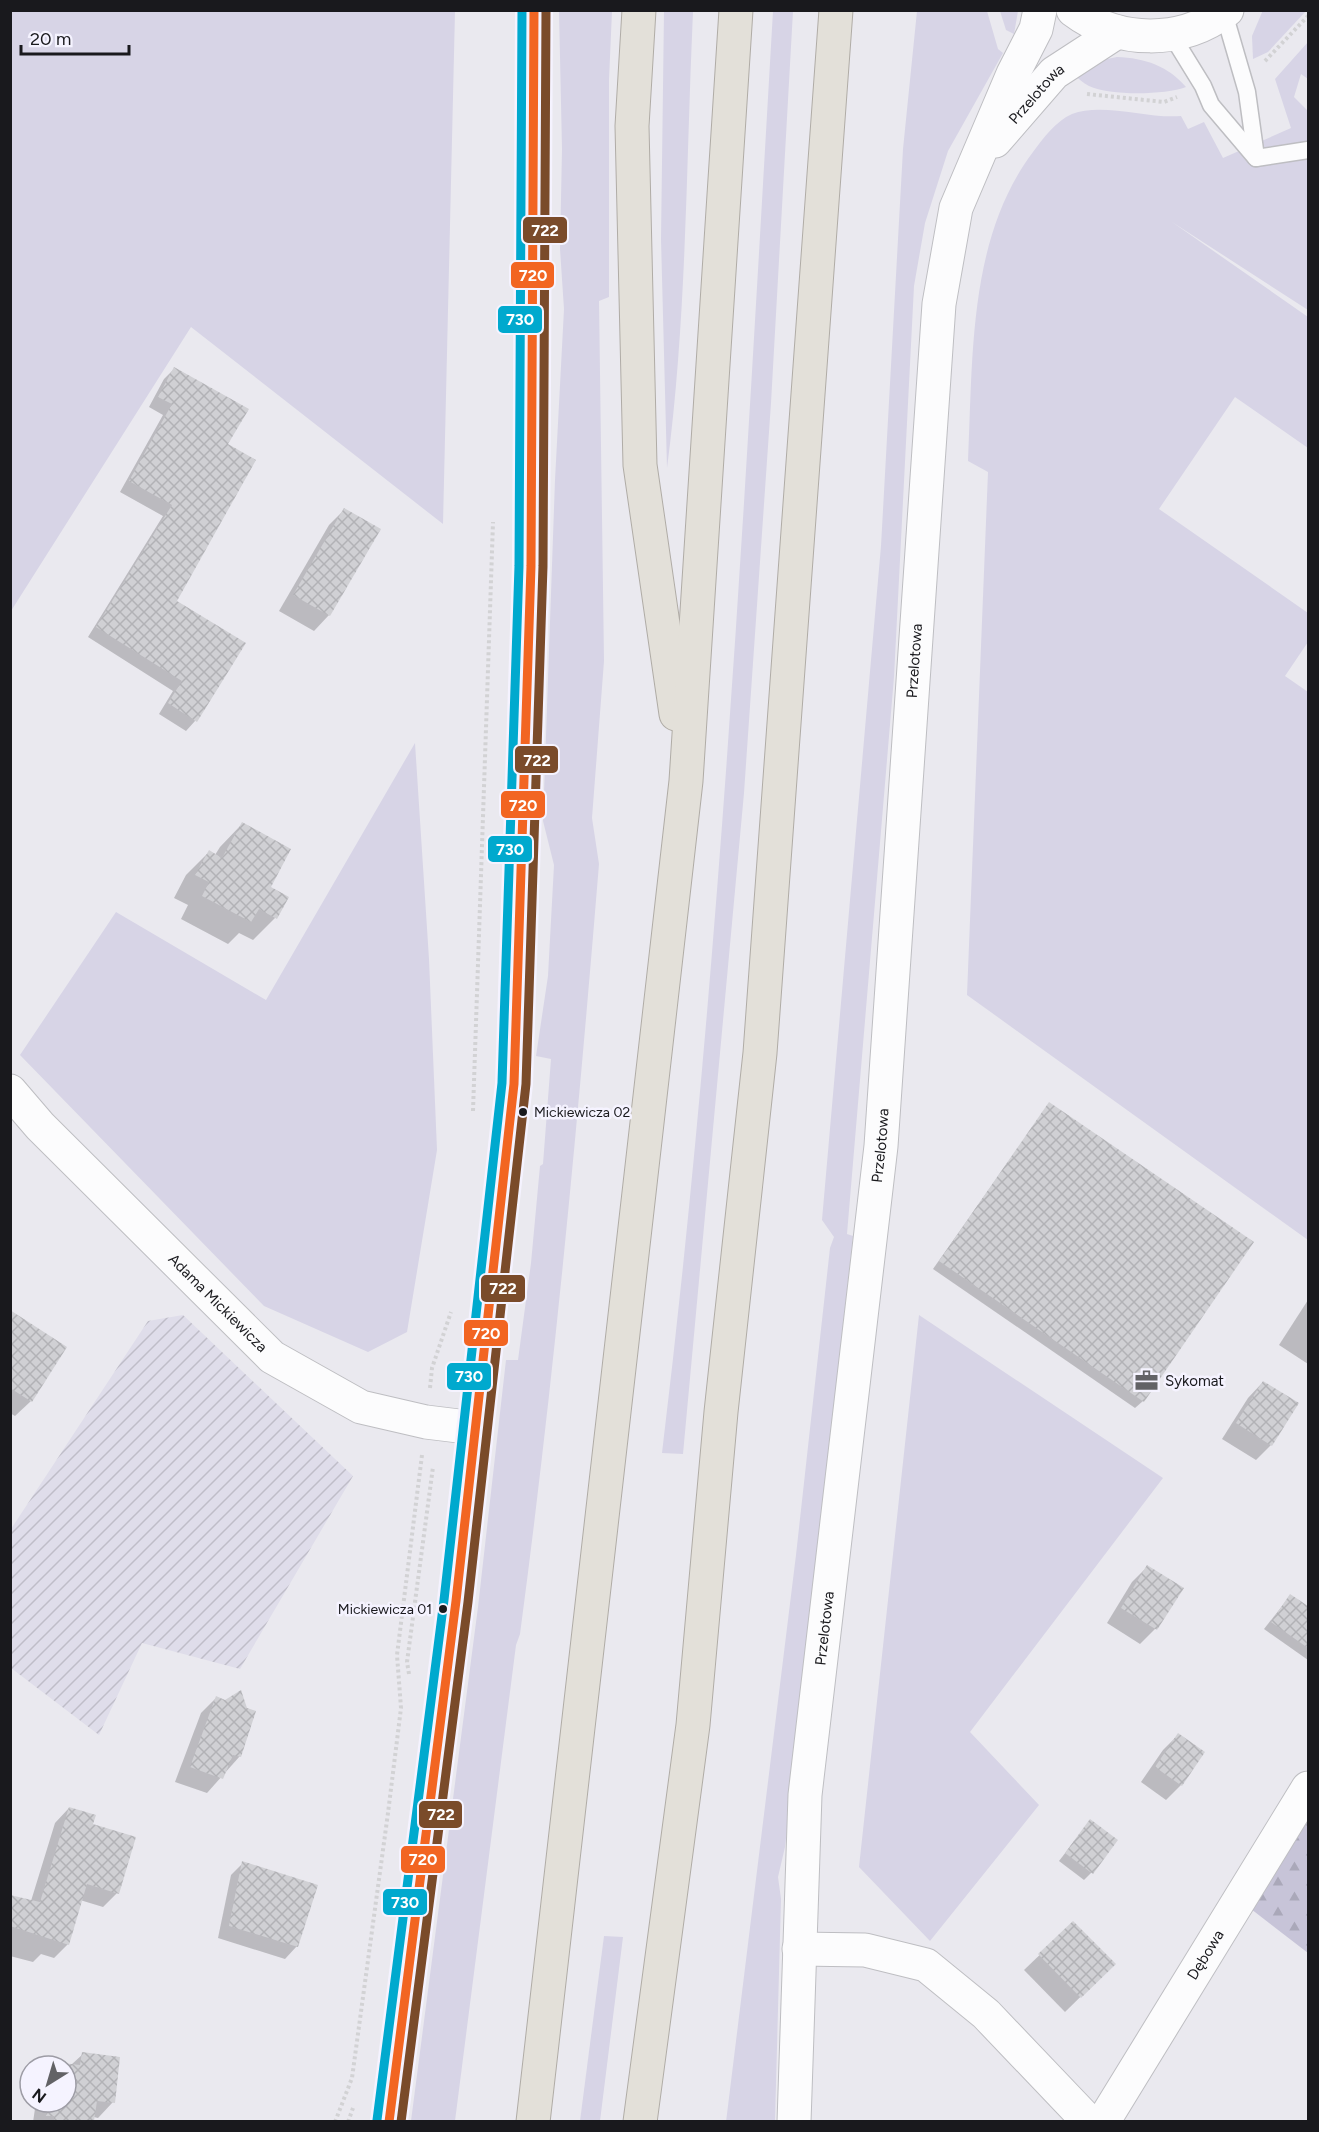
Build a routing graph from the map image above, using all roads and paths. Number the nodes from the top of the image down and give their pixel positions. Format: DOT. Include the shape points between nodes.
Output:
graph roads {
  1 [pos="534,10"];
  2 [pos="639,10"];
  3 [pos="736,10"];
  4 [pos="1040,10"];
  5 [pos="1073,10"];
  6 [pos="1225,12"];
  7 [pos="837,20"];
  8 [pos="1117,32"];
  9 [pos="1171,34"];
  10 [pos="1308,150"];
  11 [pos="1256,158"];
  12 [pos="971,170"];
  13 [pos="494,513"];
  14 [pos="686,781"];
  15 [pos="10,1091"];
  16 [pos="473,1114"];
  17 [pos="455,1300"];
  18 [pos="432,1423"];
  19 [pos="475,1428"];
  20 [pos="410,1685"];
  21 [pos="1308,1788"];
  22 [pos="799,1949"];
  23 [pos="355,2103"];
  24 [pos="335,2121"];
  25 [pos="348,2121"];
  26 [pos="389,2121"];
  27 [pos="533,2121"];
  28 [pos="640,2121"];
  29 [pos="794,2121"];
  30 [pos="1089,2121"];
  31 [pos="1103,2121"];
  1 -- 19 [label="street" via="531,566 514,1084"];
  2 -- 14 [label="highway" via="633,126 640,465"];
  3 -- 14 [label="highway"];
  4 -- 12 [label="street, Przelotowa" via="1036,29"];
  5 -- 8 [label="street"];
  6 -- 9 [label="street" via="1199,26"];
  6 -- 11 [label="lane" via="1247,92"];
  7 -- 28 [label="highway" via="760,1053 721,1412 693,1725"];
  8 -- 9 [label="street"];
  8 -- 12 [label="street, Przelotowa" via="1054,74"];
  9 -- 11 [label="lane" via="1211,105"];
  10 -- 11 [label="lane"];
  12 -- 22 [label="street, Przelotowa" via="956,208 939,304 881,1146 805,1795"];
  13 -- 16 [label="path"];
  14 -- 27 [label="highway"];
  15 -- 18 [label="street, Adama Mickiewicza" via="40,1126 272,1357 361,1407"];
  17 -- 18 [label="path" via="432,1368"];
  18 -- 19 [label="street, Adama Mickiewicza"];
  18 -- 20 [label="path" via="407,1662"];
  18 -- 24 [label="path" via="397,1655 401,1708 352,2078"];
  19 -- 26 [label="street"];
  21 -- 31 [label="street, Dębowa"];
  22 -- 29 [label="street, Przelotowa"];
  22 -- 30 [label="street" via="865,1950 926,1965 986,2014"];
  23 -- 25 [label="path"];
}
